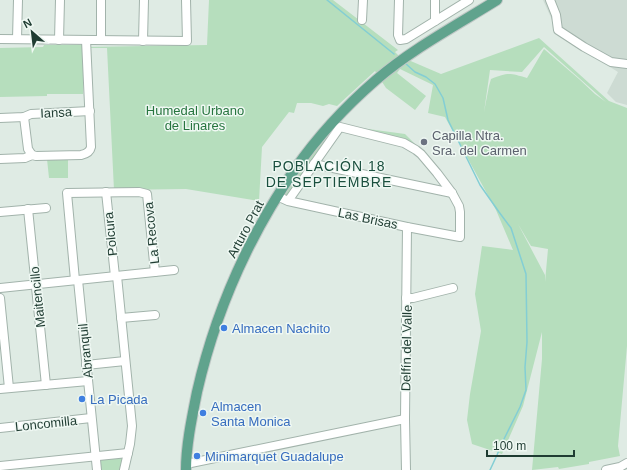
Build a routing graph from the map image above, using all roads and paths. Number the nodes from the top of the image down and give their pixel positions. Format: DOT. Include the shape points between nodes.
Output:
graph roads {
  1 [pos="18,0"];
  2 [pos="60,0"];
  3 [pos="101,0"];
  4 [pos="144,0"];
  5 [pos="186,0"];
  6 [pos="362,0"];
  7 [pos="399,0"];
  8 [pos="435,0"];
  9 [pos="470,0"];
  10 [pos="497,0"];
  11 [pos="550,0"];
  12 [pos="362,20"];
  13 [pos="435,21"];
  14 [pos="0,39"];
  15 [pos="17,39"];
  16 [pos="59,40"];
  17 [pos="86,40"];
  18 [pos="101,40"];
  19 [pos="143,41"];
  20 [pos="627,64"];
  21 [pos="90,111"];
  22 [pos="24,117"];
  23 [pos="0,118"];
  24 [pos="32,155"];
  25 [pos="0,159"];
  26 [pos="314,164"];
  27 [pos="106,192"];
  28 [pos="452,193"];
  29 [pos="277,196"];
  30 [pos="288,201"];
  31 [pos="46,208"];
  32 [pos="28,210"];
  33 [pos="0,212"];
  34 [pos="407,226"];
  35 [pos="174,270"];
  36 [pos="154,272"];
  37 [pos="116,276"];
  38 [pos="77,280"];
  39 [pos="36,284"];
  40 [pos="0,288"];
  41 [pos="453,288"];
  42 [pos="0,298"];
  43 [pos="406,298"];
  44 [pos="155,315"];
  45 [pos="121,318"];
  46 [pos="125,361"];
  47 [pos="86,365"];
  48 [pos="88,381"];
  49 [pos="46,385"];
  50 [pos="9,388"];
  51 [pos="0,389"];
  52 [pos="92,418"];
  53 [pos="405,419"];
  54 [pos="0,428"];
  55 [pos="128,453"];
  56 [pos="95,456"];
  57 [pos="627,464"];
  58 [pos="0,466"];
  59 [pos="186,467"];
  60 [pos="97,470"];
  61 [pos="124,470"];
  62 [pos="406,470"];
  63 [pos="606,470"];
  1 -- 15 [label="street"];
  2 -- 16 [label="street"];
  3 -- 18 [label="street"];
  4 -- 19 [label="street"];
  5 -- 19 [label="street" via="187,41"];
  6 -- 12 [label="street"];
  7 -- 13 [label="street" via="400,40"];
  8 -- 13 [label="street"];
  9 -- 13 [label="street"];
  10 -- 29 [label="main road, Arturo Prat" via="405,57 376,80 317,141"];
  11 -- 20 [label="street" via="558,30 611,62"];
  14 -- 15 [label="street"];
  15 -- 16 [label="street"];
  16 -- 17 [label="street"];
  17 -- 18 [label="street"];
  17 -- 21 [label="street"];
  18 -- 19 [label="street"];
  21 -- 22 [label="street, Iansa" via="31,114"];
  21 -- 24 [label="street" via="91,147 86,154"];
  22 -- 23 [label="street, Iansa"];
  22 -- 24 [label="street" via="28,149"];
  24 -- 25 [label="street" via="25,158"];
  26 -- 28 [label="street"];
  26 -- 28 [label="street" via="340,127 410,146 432,166"];
  26 -- 30 [label="street"];
  27 -- 36 [label="street, La Recova" via="147,194"];
  27 -- 37 [label="street, Polcura"];
  27 -- 38 [label="street, Abranquil" via="67,193"];
  28 -- 34 [label="street, Las Brisas" via="459,206 460,237"];
  29 -- 30 [label="street, Las Brisas"];
  29 -- 59 [label="main road, Arturo Prat" via="235,277 218,318 195,401"];
  30 -- 34 [label="street, Las Brisas"];
  31 -- 32 [label="street"];
  32 -- 33 [label="street"];
  32 -- 39 [label="street, Maitencillo"];
  34 -- 43 [label="street, Delfín del Valle"];
  35 -- 36 [label="street"];
  36 -- 37 [label="street"];
  37 -- 38 [label="street"];
  37 -- 45 [label="street, Polcura"];
  38 -- 39 [label="street"];
  38 -- 47 [label="street, Abranquil"];
  39 -- 40 [label="street"];
  39 -- 49 [label="street, Maitencillo"];
  41 -- 43 [label="street"];
  42 -- 50 [label="street"];
  43 -- 53 [label="street, Delfín del Valle"];
  44 -- 45 [label="street"];
  45 -- 46 [label="street, Polcura"];
  46 -- 47 [label="street"];
  46 -- 55 [label="street, Polcura" via="132,431"];
  47 -- 48 [label="street, Abranquil"];
  48 -- 49 [label="street"];
  48 -- 52 [label="street, Abranquil"];
  49 -- 50 [label="street"];
  50 -- 51 [label="street"];
  52 -- 54 [label="street, Loncomilla"];
  52 -- 56 [label="street, Abranquil"];
  53 -- 59 [label="street"];
  53 -- 62 [label="street, Delfín del Valle"];
  55 -- 56 [label="street"];
  55 -- 61 [label="street, Polcura"];
  56 -- 58 [label="street"];
  56 -- 60 [label="street, Abranquil"];
  57 -- 63 [label="street"];
}
